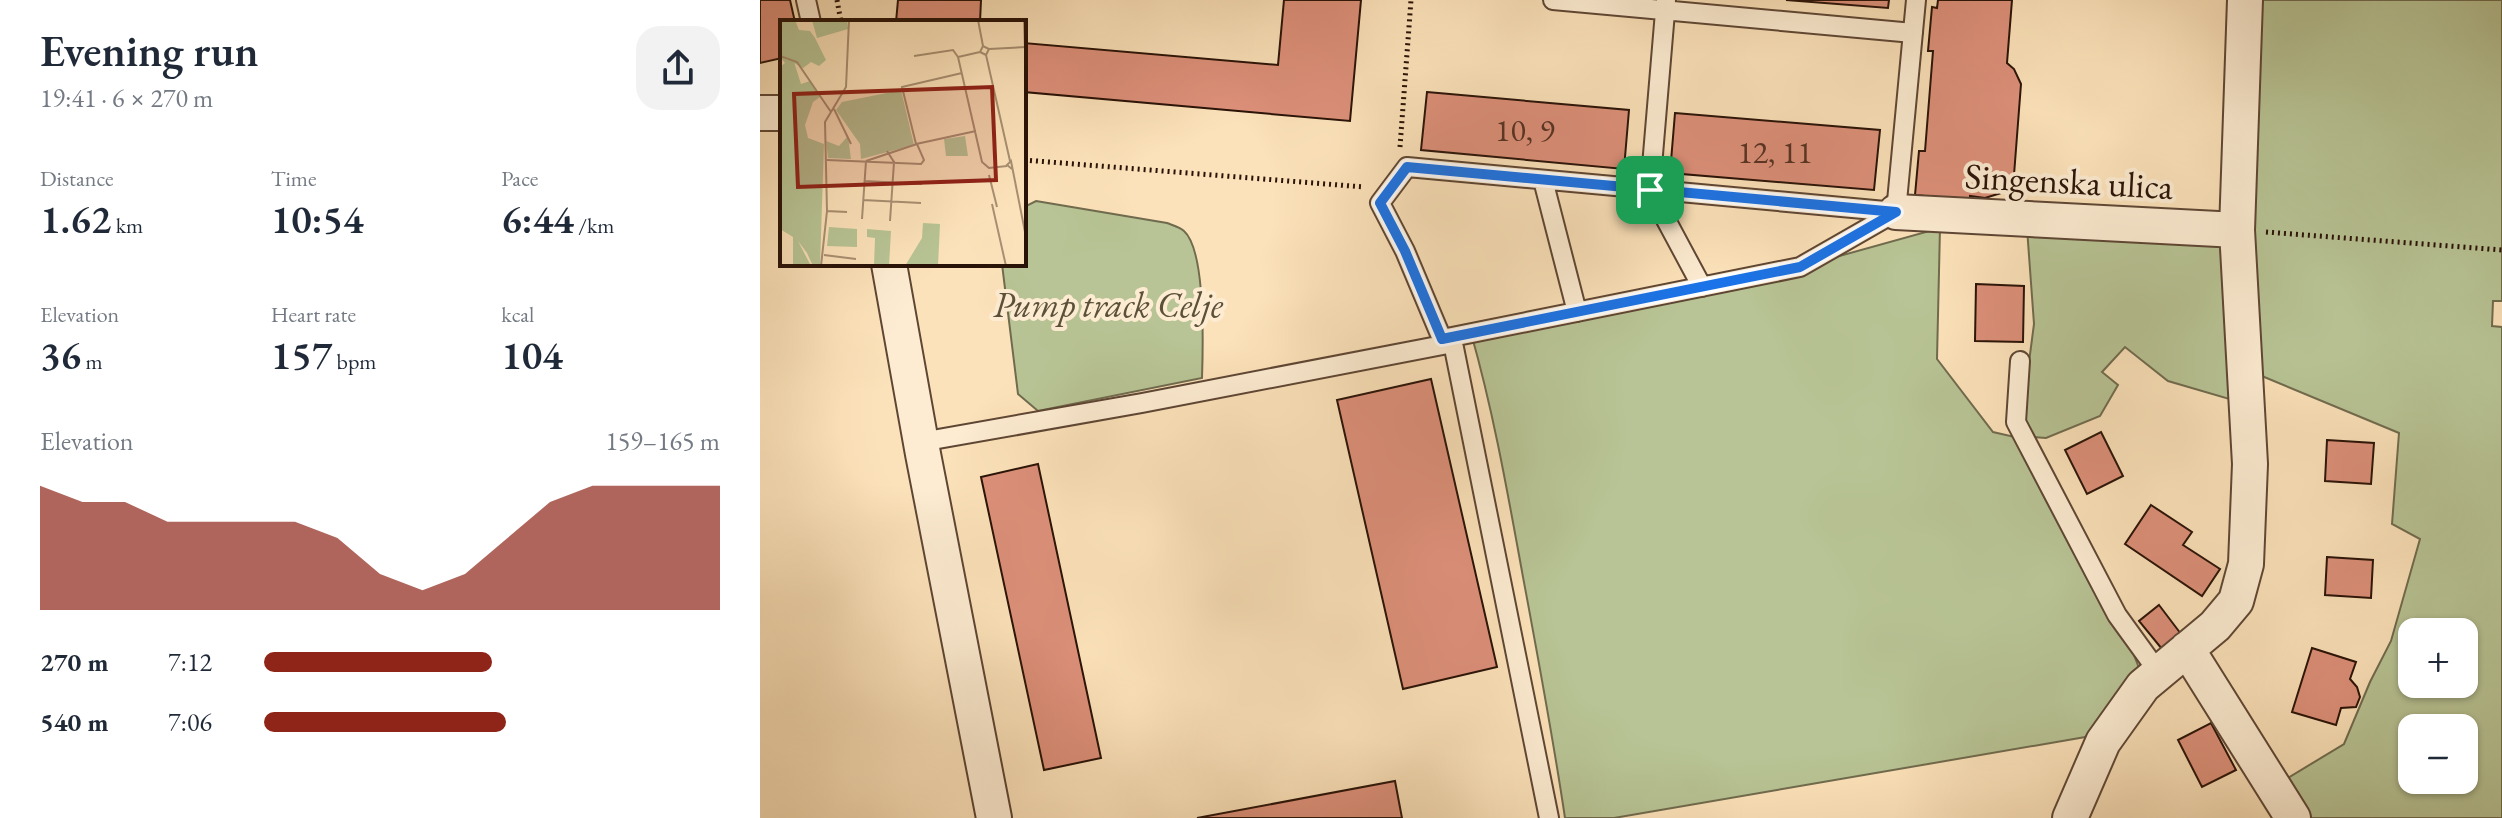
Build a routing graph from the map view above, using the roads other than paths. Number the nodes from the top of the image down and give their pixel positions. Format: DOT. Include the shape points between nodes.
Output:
graph roads {
  1 [pos="806,0"];
  2 [pos="1553,0"];
  3 [pos="1916,0"];
  4 [pos="2245,0"];
  5 [pos="1665,5"];
  6 [pos="811,20"];
  7 [pos="1913,33"];
  8 [pos="1543,180"];
  9 [pos="1650,190"];
  10 [pos="1896,212"];
  11 [pos="2237,230"];
  12 [pos="889,266"];
  13 [pos="1702,287"];
  14 [pos="1577,312"];
  15 [pos="2020,361"];
  16 [pos="921,442"];
  17 [pos="2187,649"];
  18 [pos="2159,673"];
  19 [pos="994,818"];
  20 [pos="1549,818"];
  21 [pos="2070,818"];
  22 [pos="2293,818"];
  1 -- 6 [label="lane"];
  2 -- 5 [label="lane"];
  3 -- 7 [label="lane"];
  4 -- 11 [label="street"];
  5 -- 7 [label="lane"];
  5 -- 9 [label="lane"];
  7 -- 10 [label="lane"];
  8 -- 9 [label="lane"];
  8 -- 14 [label="lane"];
  8 -- 14 [label="lane" via="1407,167 1380,203 1442,339"];
  9 -- 10 [label="lane"];
  9 -- 13 [label="lane"];
  10 -- 11 [label="street, Singenska ulica"];
  10 -- 13 [label="lane" via="1800,267"];
  11 -- 17 [label="street" via="2250,464 2246,564 2236,601"];
  12 -- 16 [label="street"];
  13 -- 14 [label="lane"];
  15 -- 18 [label="lane" via="2016,422 2117,615"];
  16 -- 19 [label="street"];
  16 -- 20 [label="lane" via="1453,343"];
  17 -- 18 [label="street"];
  17 -- 22 [label="street"];
  18 -- 21 [label="street" via="2143,686 2103,742"];
}
